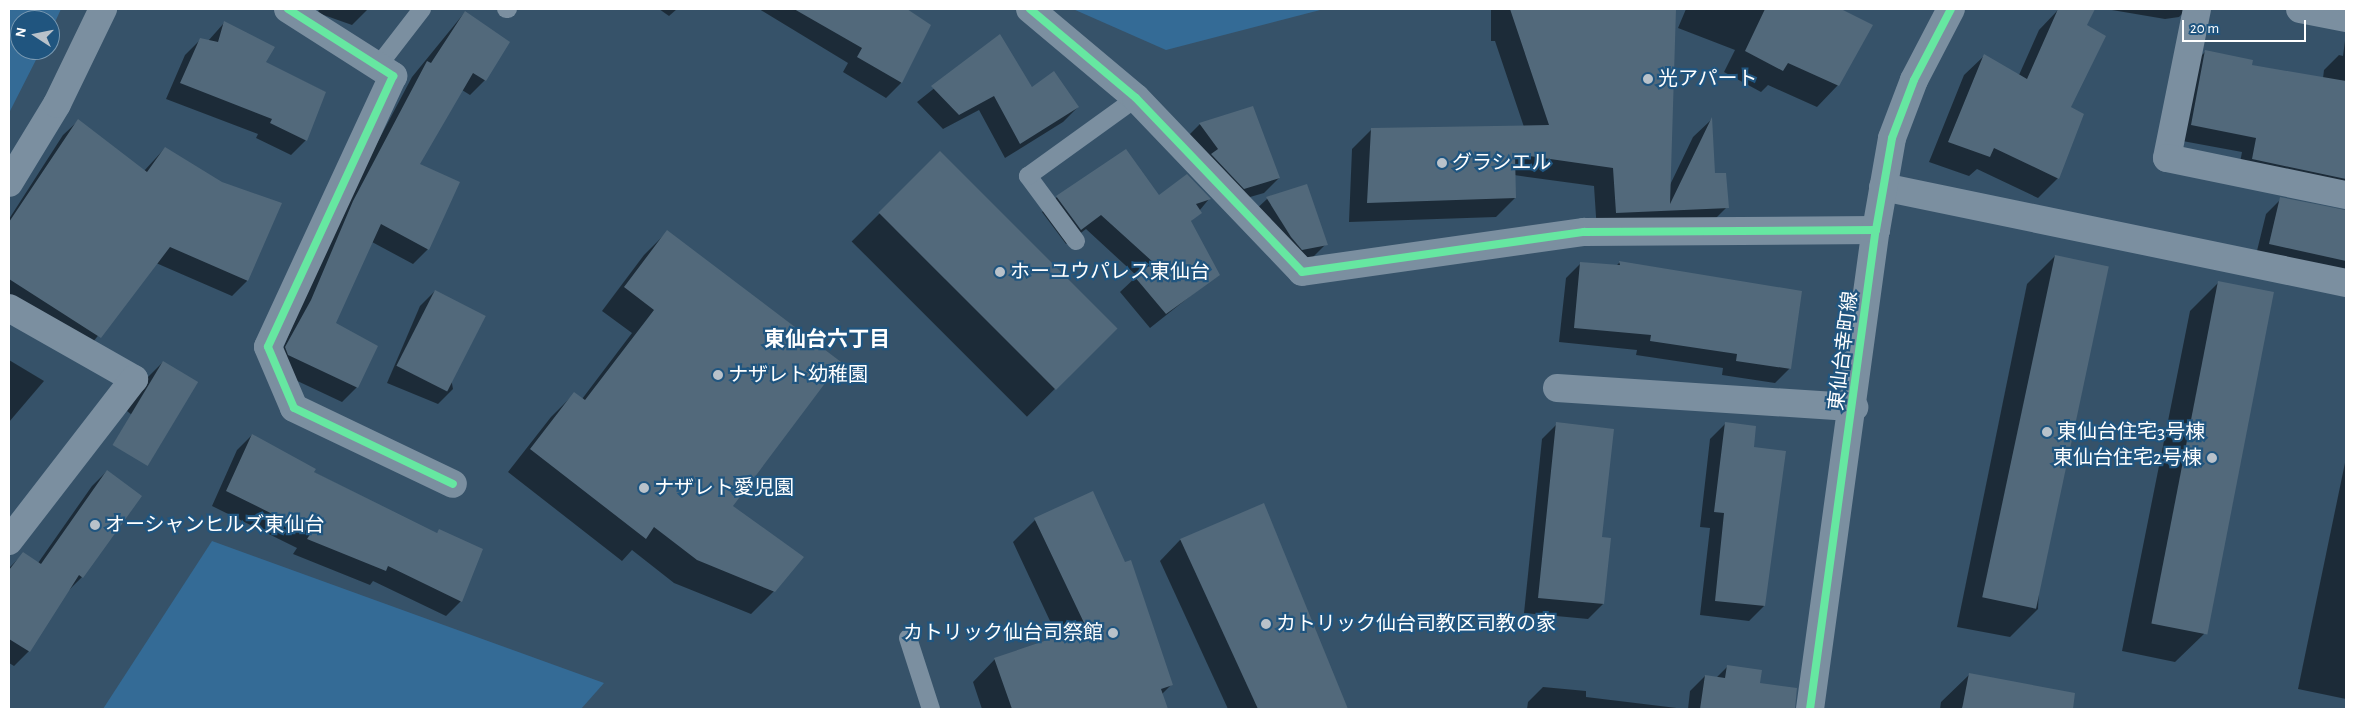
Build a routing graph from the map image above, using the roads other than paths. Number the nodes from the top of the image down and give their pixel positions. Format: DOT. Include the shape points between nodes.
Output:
graph roads {
  1 [pos="103,9"];
  2 [pos="288,9"];
  3 [pos="422,9"];
  4 [pos="1030,9"];
  5 [pos="1951,9"];
  6 [pos="2198,9"];
  7 [pos="2300,9"];
  8 [pos="2346,18"];
  9 [pos="378,66"];
  10 [pos="1136,98"];
  11 [pos="9,183"];
  12 [pos="1883,187"];
  13 [pos="2346,195"];
  14 [pos="1876,230"];
  15 [pos="1076,241"];
  16 [pos="2346,282"];
  17 [pos="9,308"];
  18 [pos="1557,388"];
  19 [pos="1854,407"];
  20 [pos="453,484"];
  21 [pos="9,541"];
  22 [pos="908,638"];
  23 [pos="931,709"];
  24 [pos="1810,709"];
  1 -- 11 [label="street" via="57,104"];
  2 -- 9 [label="street"];
  3 -- 9 [label="lane"];
  4 -- 10 [label="street"];
  5 -- 12 [label="street, 東仙台幸町線" via="1902,109 1892,138"];
  6 -- 13 [label="street" via="2167,158"];
  7 -- 8 [label="street"];
  9 -- 20 [label="street" via="393,76 268,347 294,408"];
  10 -- 14 [label="street" via="1302,272 1584,232"];
  10 -- 15 [label="lane" via="1028,176"];
  12 -- 14 [label="street, 東仙台幸町線"];
  12 -- 16 [label="street"];
  14 -- 19 [label="street, 東仙台幸町線"];
  17 -- 21 [label="street" via="134,379"];
  18 -- 19 [label="street"];
  19 -- 24 [label="street, 東仙台幸町線"];
  22 -- 23 [label="lane"];
}
